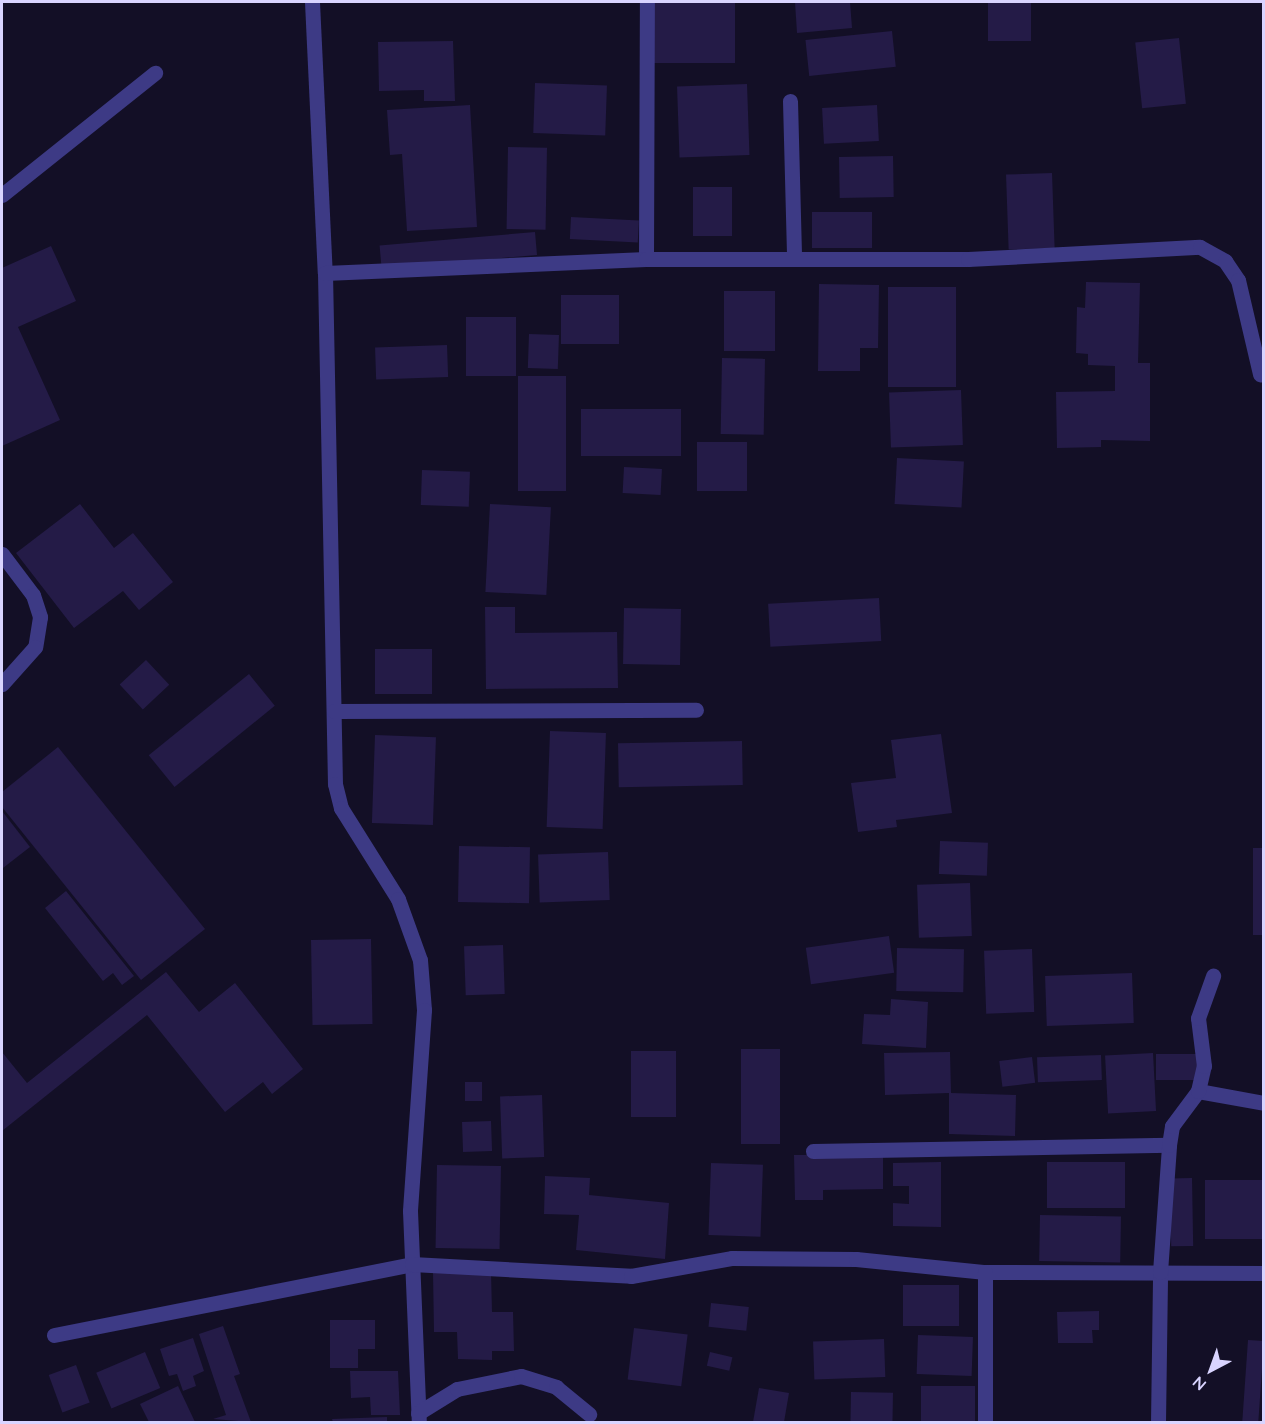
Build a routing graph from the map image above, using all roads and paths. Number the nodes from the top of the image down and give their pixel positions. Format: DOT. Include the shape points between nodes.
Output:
graph roads {
  1 [pos="312,2"];
  2 [pos="647,2"];
  3 [pos="155,73"];
  4 [pos="790,101"];
  5 [pos="2,195"];
  6 [pos="794,257"];
  7 [pos="646,259"];
  8 [pos="325,273"];
  9 [pos="1260,374"];
  10 [pos="2,554"];
  11 [pos="2,684"];
  12 [pos="696,710"];
  13 [pos="333,711"];
  14 [pos="1213,976"];
  15 [pos="1198,1091"];
  16 [pos="1263,1103"];
  17 [pos="1169,1145"];
  18 [pos="813,1151"];
  19 [pos="412,1264"];
  20 [pos="985,1272"];
  21 [pos="1160,1272"];
  22 [pos="1263,1273"];
  23 [pos="54,1335"];
  24 [pos="589,1414"];
  25 [pos="418,1418"];
  26 [pos="985,1422"];
  27 [pos="1158,1422"];
  1 -- 8 [label="street"];
  2 -- 7 [label="street"];
  3 -- 5 [label="street"];
  4 -- 6 [label="street"];
  6 -- 7 [label="street"];
  6 -- 9 [label="street" via="968,259 1200,247 1225,261 1239,280"];
  7 -- 8 [label="street"];
  8 -- 13 [label="street"];
  10 -- 11 [label="street" via="33,595 40,617 36,647"];
  12 -- 13 [label="street"];
  13 -- 19 [label="street" via="335,784 341,808 398,899 420,960 424,1010 412,1139"];
  14 -- 15 [label="street" via="1198,1018 1204,1051"];
  15 -- 16 [label="street"];
  15 -- 17 [label="street" via="1172,1126"];
  17 -- 18 [label="street"];
  17 -- 21 [label="street"];
  19 -- 20 [label="street" via="631,1276 732,1258 856,1259"];
  19 -- 23 [label="street"];
  19 -- 25 [label="street"];
  20 -- 21 [label="street"];
  20 -- 26 [label="street"];
  21 -- 22 [label="street"];
  21 -- 27 [label="street"];
  24 -- 25 [label="street" via="556,1387 520,1376 457,1389"];
}
